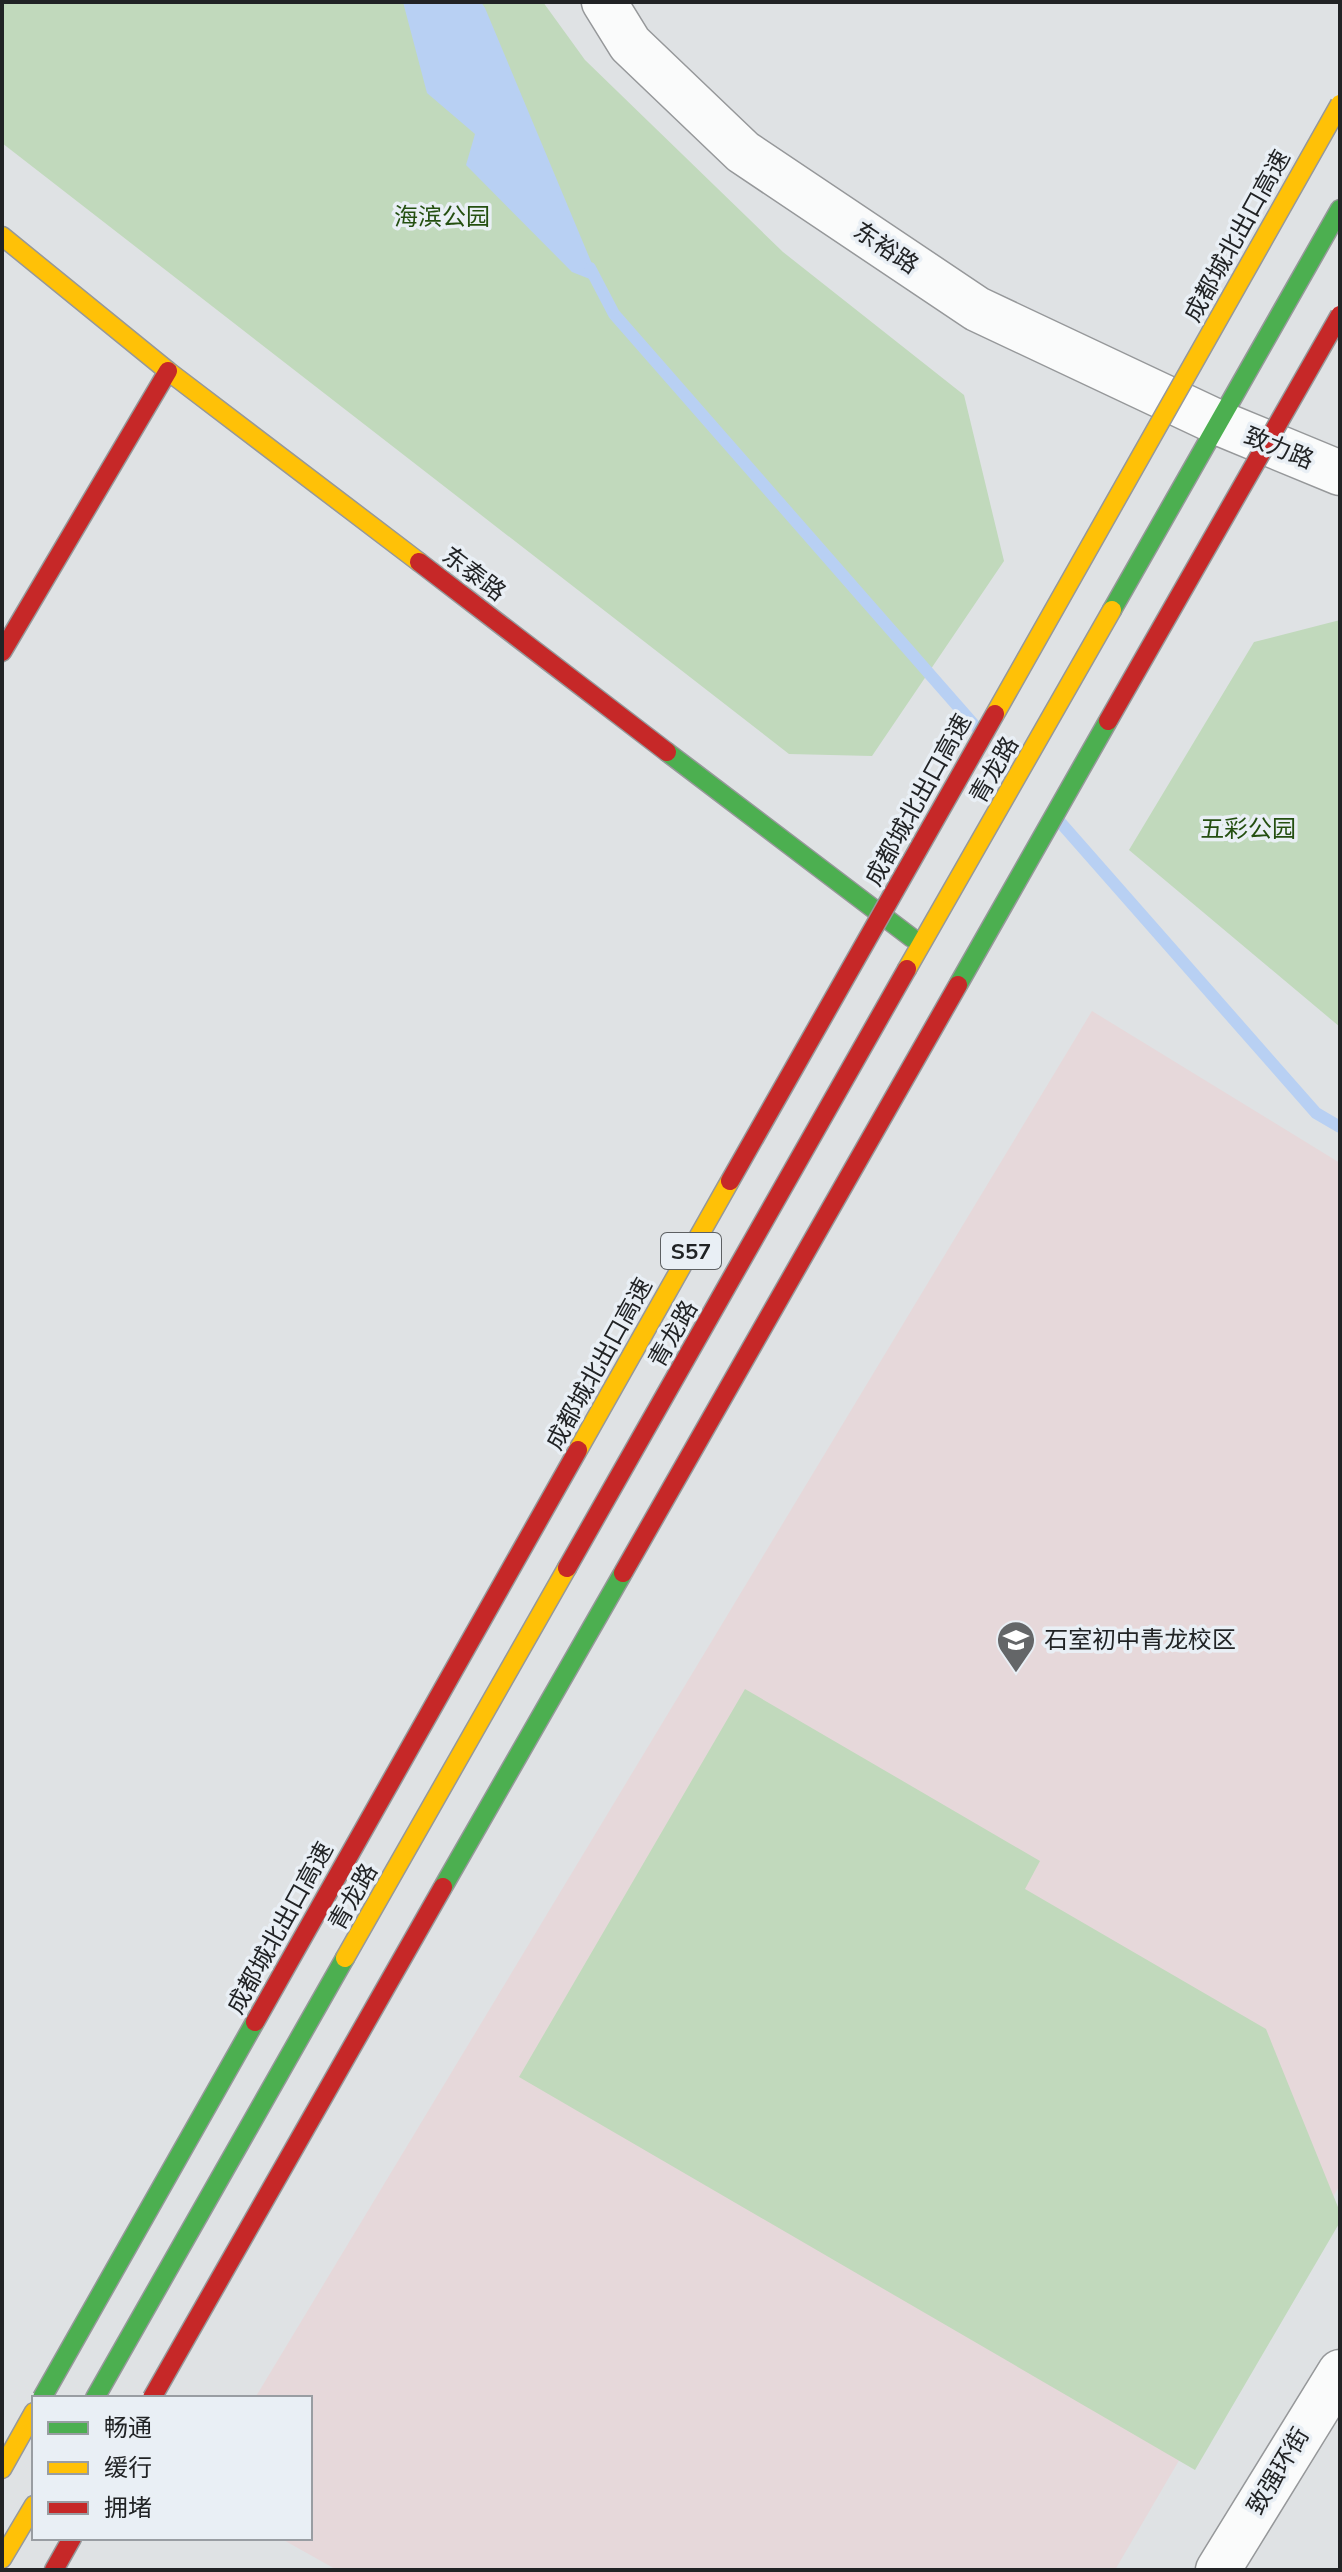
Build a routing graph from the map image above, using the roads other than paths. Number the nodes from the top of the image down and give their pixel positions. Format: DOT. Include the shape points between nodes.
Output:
graph roads {
  1 [pos="604,2"];
  2 [pos="1340,104"];
  3 [pos="1340,209"];
  4 [pos="2,236"];
  5 [pos="1340,315"];
  6 [pos="168,371"];
  7 [pos="1219,423"];
  8 [pos="1340,473"];
  9 [pos="2,652"];
  10 [pos="922,945"];
  11 [pos="1340,2372"];
  12 [pos="43,2396"];
  13 [pos="96,2396"];
  14 [pos="153,2396"];
  15 [pos="32,2416"];
  16 [pos="2,2469"];
  17 [pos="32,2511"];
  18 [pos="71,2540"];
  19 [pos="18,2554"];
  20 [pos="54,2570"];
  21 [pos="1218,2570"];
  1 -- 7 [label="street, 东裕路" via="630,44 743,152 977,309"];
  2 -- 12 [label="main road, 成都城北出口高速 / S57, bridge"];
  3 -- 7 [label="main road, 青龙路"];
  4 -- 6 [label="main road, 东泰路"];
  5 -- 14 [label="main road, bridge"];
  6 -- 9 [label="main road"];
  6 -- 10 [label="main road, 东泰路"];
  7 -- 8 [label="street, 致力路"];
  7 -- 10 [label="main road, 青龙路"];
  10 -- 13 [label="main road, 青龙路"];
  11 -- 21 [label="street, 致强环街"];
  15 -- 16 [label="main road"];
  17 -- 19 [label="main road"];
  18 -- 20 [label="main road"];
}
